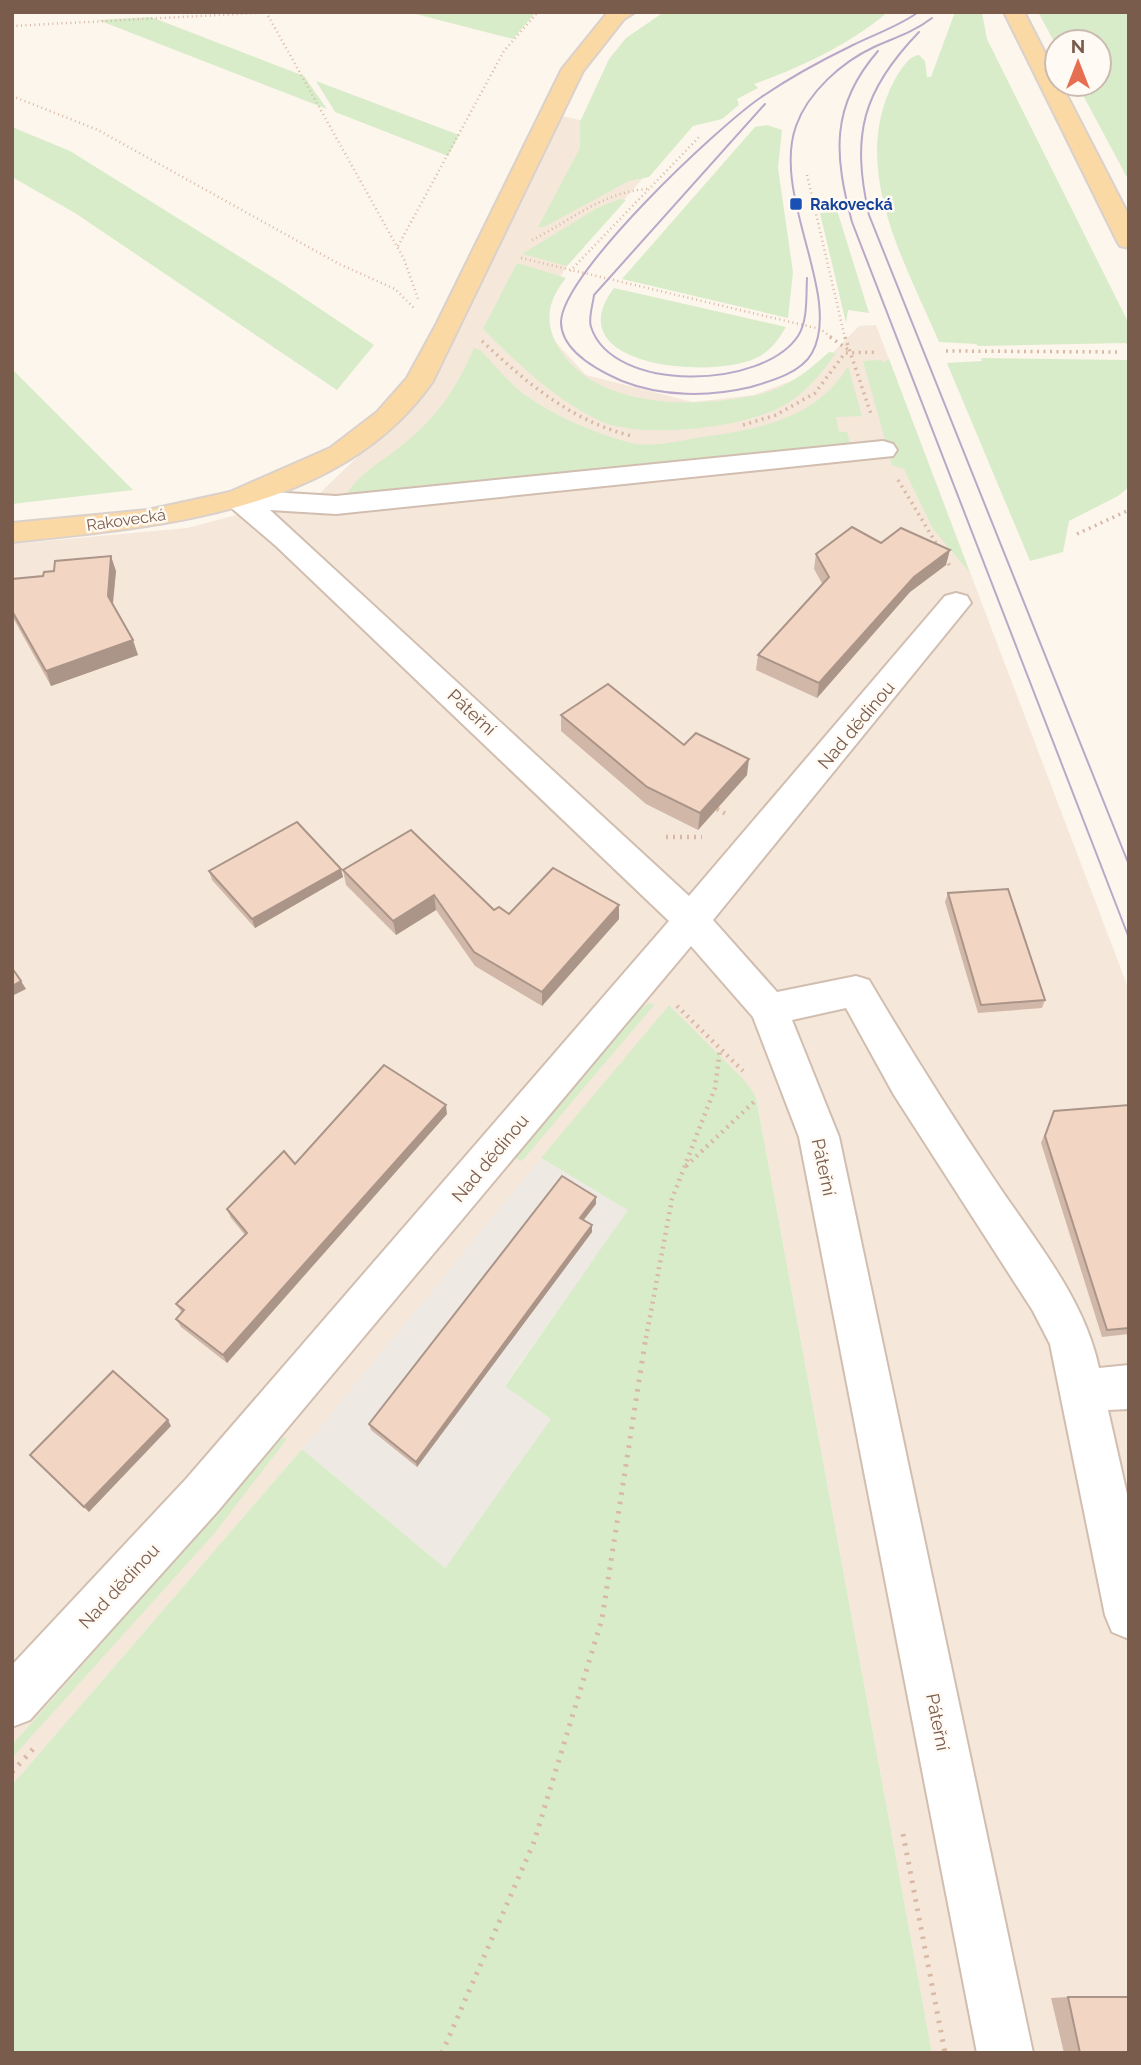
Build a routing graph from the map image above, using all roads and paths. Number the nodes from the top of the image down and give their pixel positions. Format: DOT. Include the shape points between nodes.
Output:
graph roads {
  1 [pos="267,12"];
  2 [pos="275,12"];
  3 [pos="538,12"];
  4 [pos="625,12"];
  5 [pos="1014,12"];
  6 [pos="12,26"];
  7 [pos="12,96"];
  8 [pos="701,135"];
  9 [pos="807,175"];
  10 [pos="648,189"];
  11 [pos="1129,241"];
  12 [pos="523,244"];
  13 [pos="397,247"];
  14 [pos="522,258"];
  15 [pos="570,271"];
  16 [pos="421,308"];
  17 [pos="417,312"];
  18 [pos="477,336"];
  19 [pos="851,351"];
  20 [pos="946,351"];
  21 [pos="878,352"];
  22 [pos="1120,352"];
  23 [pos="863,392"];
  24 [pos="731,427"];
  25 [pos="883,450"];
  26 [pos="655,472"];
  27 [pos="238,499"];
  28 [pos="1129,510"];
  29 [pos="12,533"];
  30 [pos="1077,534"];
  31 [pos="956,603"];
  32 [pos="691,920"];
  33 [pos="670,999"];
  34 [pos="769,1009"];
  35 [pos="720,1049"];
  36 [pos="750,1078"];
  37 [pos="765,1108"];
  38 [pos="684,1168"];
  39 [pos="1129,1387"];
  40 [pos="1083,1391"];
  41 [pos="1129,1615"];
  42 [pos="12,1702"];
  43 [pos="900,1820"];
  44 [pos="442,2053"];
  45 [pos="945,2053"];
  46 [pos="1005,2053"];
  1 -- 2 [label="path"];
  1 -- 6 [label="path"];
  1 -- 13 [label="path"];
  3 -- 13 [label="path" via="504,51"];
  4 -- 27 [label="main road, Rakovecká" via="617,15 573,69 419,381 387,418 340,454"];
  5 -- 11 [label="main road"];
  7 -- 17 [label="path" via="99,130 339,264 395,289"];
  8 -- 10 [label="path"];
  9 -- 19 [label="path" via="839,320"];
  10 -- 12 [label="path" via="608,197"];
  10 -- 15 [label="path"];
  13 -- 16 [label="path"];
  14 -- 15 [label="path"];
  15 -- 19 [label="path" via="820,329"];
  18 -- 26 [label="path" via="534,389 586,421 629,436 650,436"];
  19 -- 21 [label="path"];
  19 -- 23 [label="path"];
  19 -- 24 [label="path" via="815,393 799,404"];
  20 -- 22 [label="path"];
  25 -- 26 [label="street"];
  25 -- 31 [label="path" via="912,508 944,550 953,573"];
  26 -- 27 [label="street" via="336,505"];
  27 -- 29 [label="main road, Rakovecká" via="148,519"];
  27 -- 32 [label="street, Páteřní" via="287,538"];
  28 -- 30 [label="path"];
  31 -- 32 [label="street, Nad dědinou"];
  32 -- 34 [label="street, Páteřní"];
  32 -- 42 [label="street, Nad dědinou" via="202,1495"];
  33 -- 35 [label="path"];
  34 -- 40 [label="street" via="856,991 908,1083 1048,1297 1071,1340"];
  34 -- 46 [label="street, Páteřní" via="819,1137"];
  35 -- 36 [label="path"];
  35 -- 38 [label="path" via="715,1088"];
  37 -- 38 [label="path" via="762,1094"];
  38 -- 44 [label="path" via="672,1199 643,1346 602,1619 534,1842"];
  39 -- 40 [label="street"];
  40 -- 41 [label="street"];
  43 -- 45 [label="path"];
}
